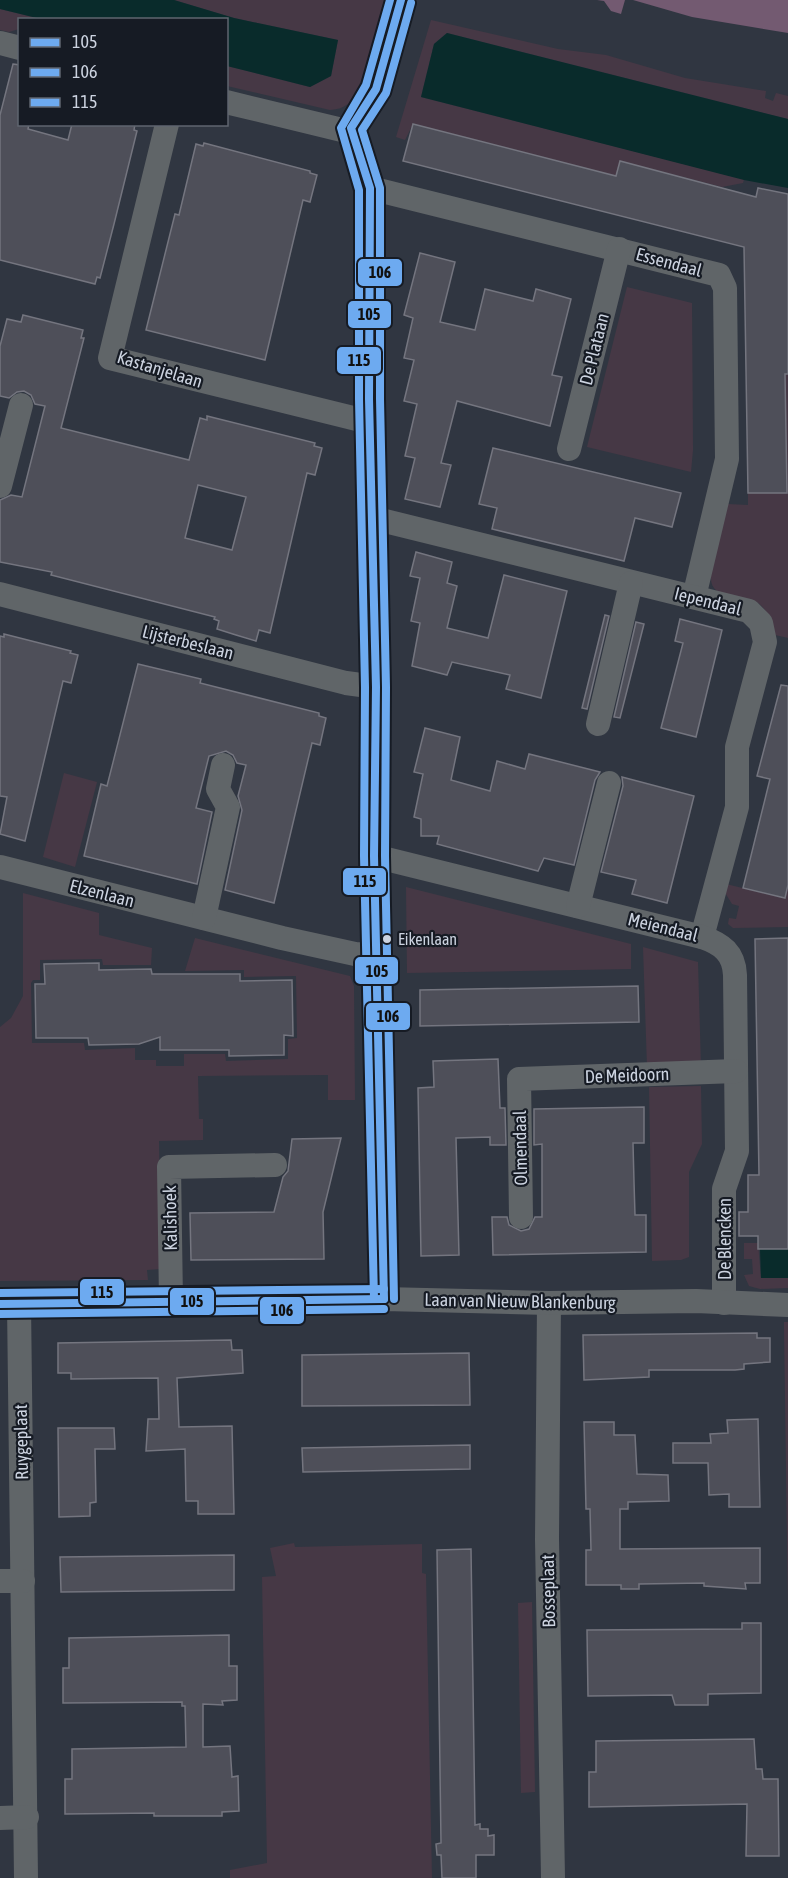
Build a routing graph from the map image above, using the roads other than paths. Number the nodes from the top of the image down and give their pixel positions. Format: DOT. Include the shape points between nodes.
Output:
graph roads {
  1 [pos="401,0"];
  2 [pos="0,43"];
  3 [pos="18,48"];
  4 [pos="228,102"];
  5 [pos="167,126"];
  6 [pos="351,128"];
  7 [pos="370,188"];
  8 [pos="619,249"];
  9 [pos="21,405"];
  10 [pos="369,423"];
  11 [pos="569,449"];
  12 [pos="0,486"];
  13 [pos="373,518"];
  14 [pos="631,583"];
  15 [pos="0,594"];
  16 [pos="694,597"];
  17 [pos="376,687"];
  18 [pos="598,724"];
  19 [pos="223,765"];
  20 [pos="609,783"];
  21 [pos="374,856"];
  22 [pos="0,867"];
  23 [pos="578,906"];
  24 [pos="204,918"];
  25 [pos="702,937"];
  26 [pos="376,955"];
  27 [pos="736,1071"];
  28 [pos="519,1079"];
  29 [pos="275,1166"];
  30 [pos="728,1174"];
  31 [pos="521,1217"];
  32 [pos="384,1299"];
  33 [pos="171,1301"];
  34 [pos="549,1303"];
  35 [pos="724,1303"];
  36 [pos="9,1304"];
  37 [pos="788,1305"];
  38 [pos="11,1581"];
  39 [pos="27,1817"];
  40 [pos="0,1818"];
  41 [pos="26,1878"];
  42 [pos="553,1878"];
  1 -- 6 [label="street" via="376,90"];
  2 -- 3 [label="street"];
  4 -- 6 [label="street" via="338,129"];
  5 -- 10 [label="street, Kastanjelaan" via="110,358"];
  6 -- 7 [label="street"];
  7 -- 8 [label="street, Essendaal"];
  7 -- 10 [label="street"];
  8 -- 11 [label="street, De Plataan"];
  8 -- 16 [label="street, Essendaal" via="719,275 725,288 727,459"];
  9 -- 12 [label="street"];
  10 -- 13 [label="street"];
  13 -- 14 [label="street, Iependaal"];
  13 -- 17 [label="street"];
  14 -- 16 [label="street, Iependaal"];
  14 -- 18 [label="street"];
  15 -- 17 [label="street, Lijsterbeslaan" via="346,683"];
  16 -- 25 [label="street, Iependaal" via="749,611 761,623 765,642 737,747 737,807"];
  17 -- 21 [label="street"];
  19 -- 24 [label="street" via="218,789 228,807"];
  20 -- 23 [label="street"];
  21 -- 23 [label="street, Meiendaal"];
  21 -- 26 [label="street"];
  22 -- 24 [label="street, Elzenlaan"];
  23 -- 25 [label="street, Meiendaal"];
  24 -- 26 [label="street, Elzenlaan" via="355,954"];
  25 -- 27 [label="street, Meiendaal" via="719,943 729,953 734,968"];
  26 -- 32 [label="street"];
  27 -- 28 [label="street, De Meidoorn"];
  27 -- 30 [label="street, Meiendaal" via="737,1150"];
  28 -- 31 [label="street, Olmendaal"];
  29 -- 33 [label="street, Kalishoek" via="169,1167"];
  30 -- 35 [label="street, De Blencken" via="724,1189"];
  32 -- 33 [label="street, Laan van Nieuw Blankenburg"];
  32 -- 34 [label="street, Laan van Nieuw Blankenburg"];
  33 -- 36 [label="street, Laan van Nieuw Blankenburg"];
  34 -- 35 [label="street, Laan van Nieuw Blankenburg"];
  34 -- 42 [label="street, Bosseplaat" via="547,1539"];
  35 -- 37 [label="street, Laan van Nieuw Blankenburg"];
  36 -- 38 [label="street, Ruygeplaat"];
  38 -- 39 [label="street, Ruygeplaat"];
  39 -- 40 [label="street"];
  39 -- 41 [label="street, Ruygeplaat"];
}
